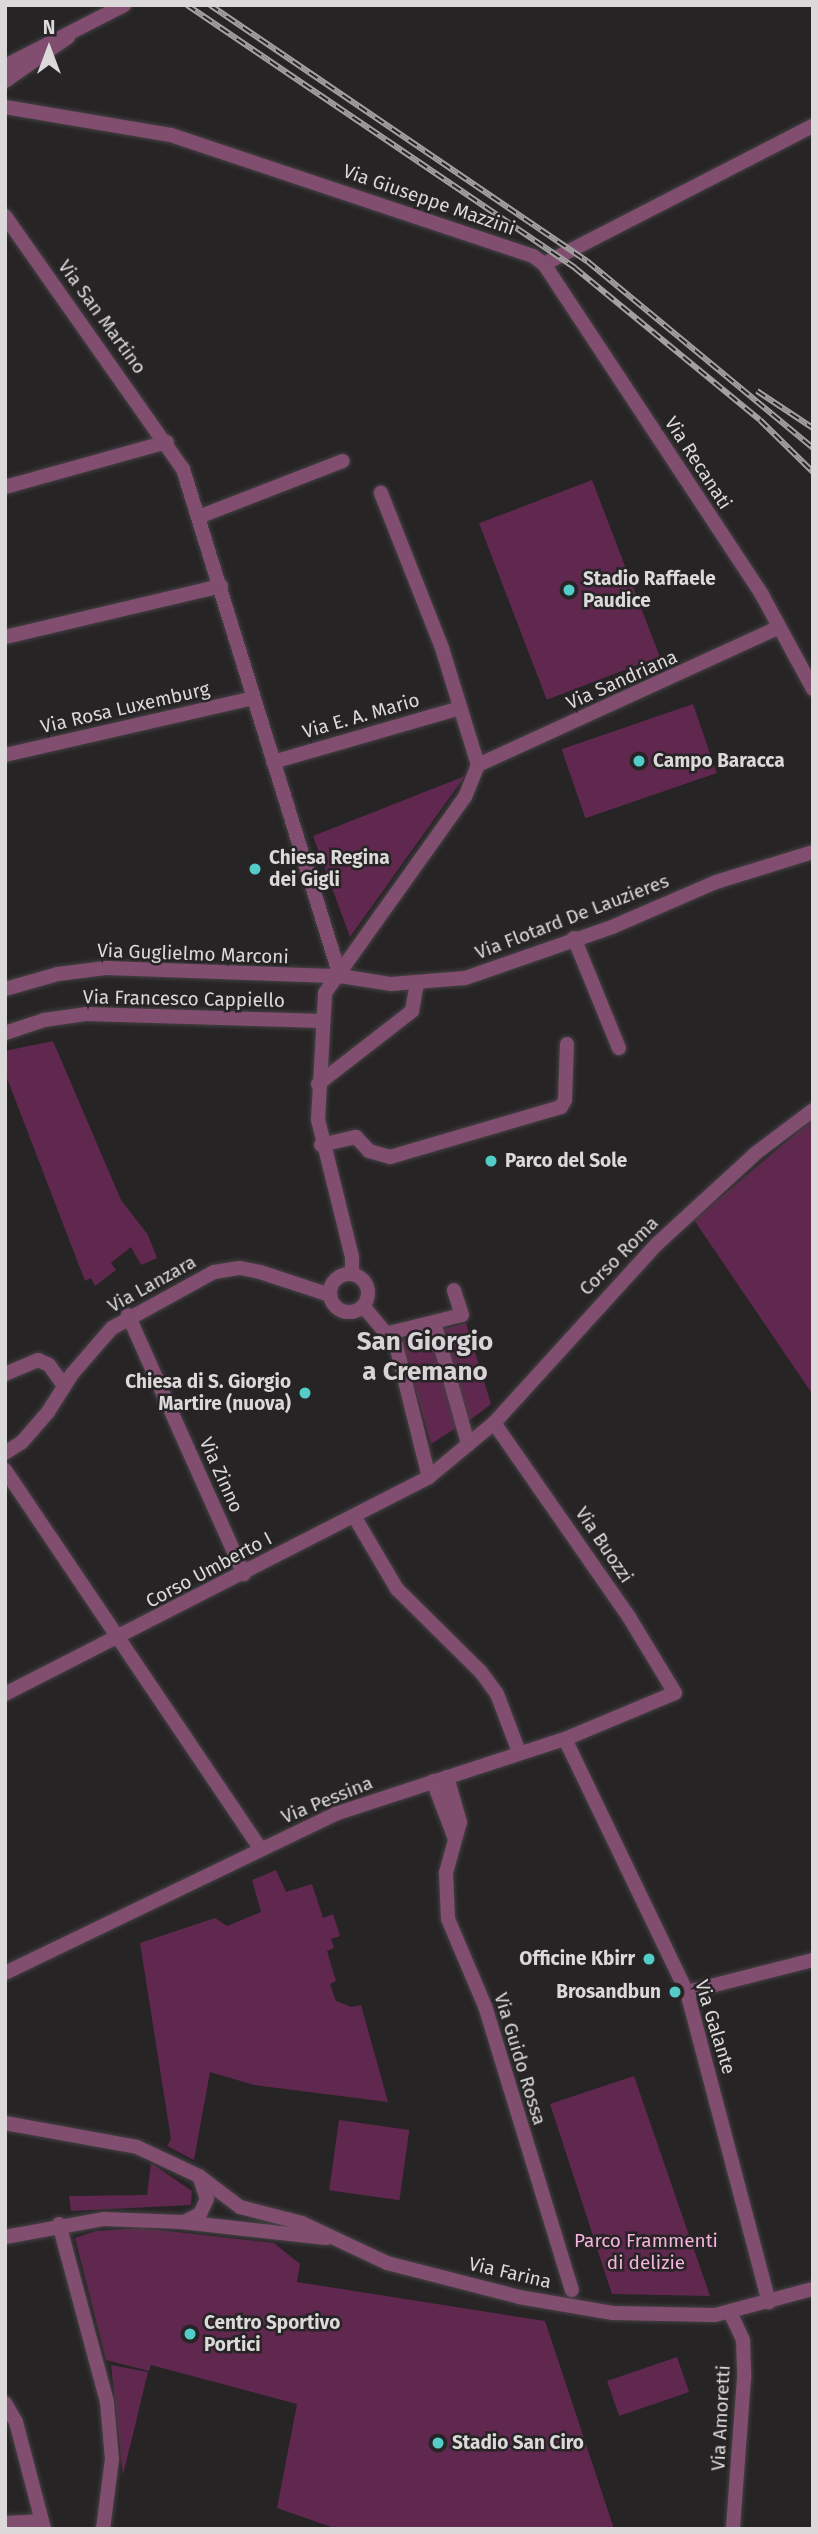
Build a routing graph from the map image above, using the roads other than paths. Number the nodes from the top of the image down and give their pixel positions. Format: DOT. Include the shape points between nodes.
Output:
graph roads {
  1 [pos="124,5"];
  2 [pos="74,32"];
  3 [pos="5,66"];
  4 [pos="5,81"];
  5 [pos="5,107"];
  6 [pos="813,126"];
  7 [pos="5,216"];
  8 [pos="544,264"];
  9 [pos="167,442"];
  10 [pos="343,461"];
  11 [pos="5,487"];
  12 [pos="381,493"];
  13 [pos="201,516"];
  14 [pos="221,586"];
  15 [pos="779,627"];
  16 [pos="5,636"];
  17 [pos="812,686"];
  18 [pos="253,698"];
  19 [pos="460,708"];
  20 [pos="5,755"];
  21 [pos="273,762"];
  22 [pos="478,765"];
  23 [pos="813,852"];
  24 [pos="574,939"];
  25 [pos="340,976"];
  26 [pos="417,983"];
  27 [pos="5,989"];
  28 [pos="323,1021"];
  29 [pos="5,1033"];
  30 [pos="567,1044"];
  31 [pos="619,1048"];
  32 [pos="318,1084"];
  33 [pos="813,1110"];
  34 [pos="321,1145"];
  35 [pos="352,1274"];
  36 [pos="454,1290"];
  37 [pos="330,1295"];
  38 [pos="363,1306"];
  39 [pos="128,1315"];
  40 [pos="434,1322"];
  41 [pos="389,1333"];
  42 [pos="5,1374"];
  43 [pos="64,1386"];
  44 [pos="494,1423"];
  45 [pos="468,1444"];
  46 [pos="5,1453"];
  47 [pos="5,1469"];
  48 [pos="429,1478"];
  49 [pos="354,1516"];
  50 [pos="244,1574"];
  51 [pos="119,1639"];
  52 [pos="675,1693"];
  53 [pos="5,1694"];
  54 [pos="565,1739"];
  55 [pos="519,1752"];
  56 [pos="440,1779"];
  57 [pos="260,1848"];
  58 [pos="813,1960"];
  59 [pos="5,1973"];
  60 [pos="687,1992"];
  61 [pos="5,2123"];
  62 [pos="199,2176"];
  63 [pos="181,2222"];
  64 [pos="58,2224"];
  65 [pos="5,2237"];
  66 [pos="333,2239"];
  67 [pos="813,2289"];
  68 [pos="572,2290"];
  69 [pos="769,2302"];
  70 [pos="730,2312"];
  71 [pos="5,2403"];
  72 [pos="5,2523"];
  73 [pos="42,2525"];
  74 [pos="103,2529"];
  75 [pos="733,2529"];
  1 -- 2 [label="street"];
  2 -- 3 [label="street"];
  2 -- 4 [label="street" via="51,53"];
  5 -- 8 [label="street, Via Giuseppe Mazzini" via="171,135 533,256"];
  6 -- 8 [label="street"];
  7 -- 9 [label="street, Via San Martino"];
  8 -- 15 [label="street, Via Recanati"];
  9 -- 11 [label="street"];
  9 -- 13 [label="street, Via San Martino"];
  10 -- 13 [label="street"];
  12 -- 19 [label="street" via="418,583"];
  13 -- 14 [label="street, Via San Martino"];
  14 -- 16 [label="street"];
  14 -- 18 [label="street, Via San Martino"];
  15 -- 17 [label="street, Via Recanati"];
  15 -- 22 [label="street, Via Sandriana"];
  18 -- 20 [label="street, Via Rosa Luxemburg"];
  18 -- 21 [label="street, Via San Martino"];
  19 -- 21 [label="street, Via E. A. Mario"];
  19 -- 22 [label="street"];
  21 -- 25 [label="street, Via San Martino"];
  22 -- 25 [label="street" via="466,797"];
  23 -- 24 [label="street, Via Flotard De Lauzieres" via="716,882"];
  24 -- 26 [label="street, Via Flotard De Lauzieres" via="466,978"];
  24 -- 31 [label="street"];
  25 -- 26 [label="street, Via Flotard De Lauzieres" via="391,985"];
  25 -- 27 [label="street, Via Guglielmo Marconi" via="106,968 58,974"];
  25 -- 28 [label="street" via="328,985"];
  26 -- 32 [label="street" via="412,1011"];
  28 -- 29 [label="street, Via Francesco Cappiello" via="86,1014 44,1020"];
  28 -- 32 [label="street"];
  30 -- 34 [label="street" via="561,1107 390,1157 369,1151 356,1137"];
  32 -- 34 [label="street"];
  33 -- 44 [label="street, Corso Roma" via="756,1153 657,1244"];
  34 -- 35 [label="street" via="352,1257"];
  35 -- 37 [label="street" via="338,1277"];
  35 -- 38 [label="street" via="368,1291"];
  36 -- 40 [label="street" via="462,1315"];
  37 -- 38 [label="street" via="343,1311"];
  37 -- 39 [label="street, Via Lanzara" via="240,1268 214,1272"];
  38 -- 41 [label="street"];
  39 -- 43 [label="street, Via Lanzara" via="102,1336"];
  39 -- 50 [label="street, Via Zinno"];
  40 -- 41 [label="street"];
  40 -- 45 [label="street"];
  41 -- 48 [label="street" via="396,1345"];
  42 -- 43 [label="street" via="38,1360 49,1365"];
  43 -- 46 [label="street, Via Lanzara" via="22,1442"];
  44 -- 45 [label="street, Corso Roma"];
  44 -- 52 [label="street, Via Buozzi" via="629,1617"];
  45 -- 48 [label="street, Corso Roma"];
  47 -- 51 [label="street"];
  48 -- 49 [label="street, Corso Umberto I"];
  49 -- 50 [label="street, Corso Umberto I"];
  49 -- 55 [label="street" via="397,1589 481,1672 497,1695"];
  50 -- 51 [label="street, Corso Umberto I"];
  51 -- 53 [label="street, Corso Umberto I"];
  51 -- 57 [label="street"];
  52 -- 54 [label="street, Via Pessina"];
  54 -- 55 [label="street, Via Pessina"];
  54 -- 60 [label="street, Via Galante"];
  55 -- 56 [label="street, Via Pessina"];
  56 -- 57 [label="street, Via Pessina" via="335,1814"];
  56 -- 68 [label="street, Via Guido Rossa" via="455,1839 446,1873 448,1919 485,2006"];
  57 -- 59 [label="street, Via Pessina"];
  58 -- 60 [label="street"];
  60 -- 69 [label="street, Via Galante"];
  61 -- 62 [label="street, Via Farina" via="137,2147"];
  62 -- 63 [label="street" via="207,2191 205,2207 193,2219"];
  62 -- 66 [label="street, Via Farina" via="240,2207 302,2222"];
  63 -- 64 [label="street, Via Farina" via="104,2219"];
  63 -- 66 [label="street, Via Farina"];
  64 -- 65 [label="street, Via Farina"];
  64 -- 74 [label="street" via="107,2402 112,2459"];
  66 -- 70 [label="street, Via Farina" via="387,2263 519,2297 613,2313"];
  67 -- 69 [label="street, Via Farina"];
  69 -- 70 [label="street, Via Farina"];
  70 -- 75 [label="street, Via Amoretti" via="743,2340 744,2378"];
  71 -- 73 [label="street" via="16,2422"];
  72 -- 73 [label="street"];
}
